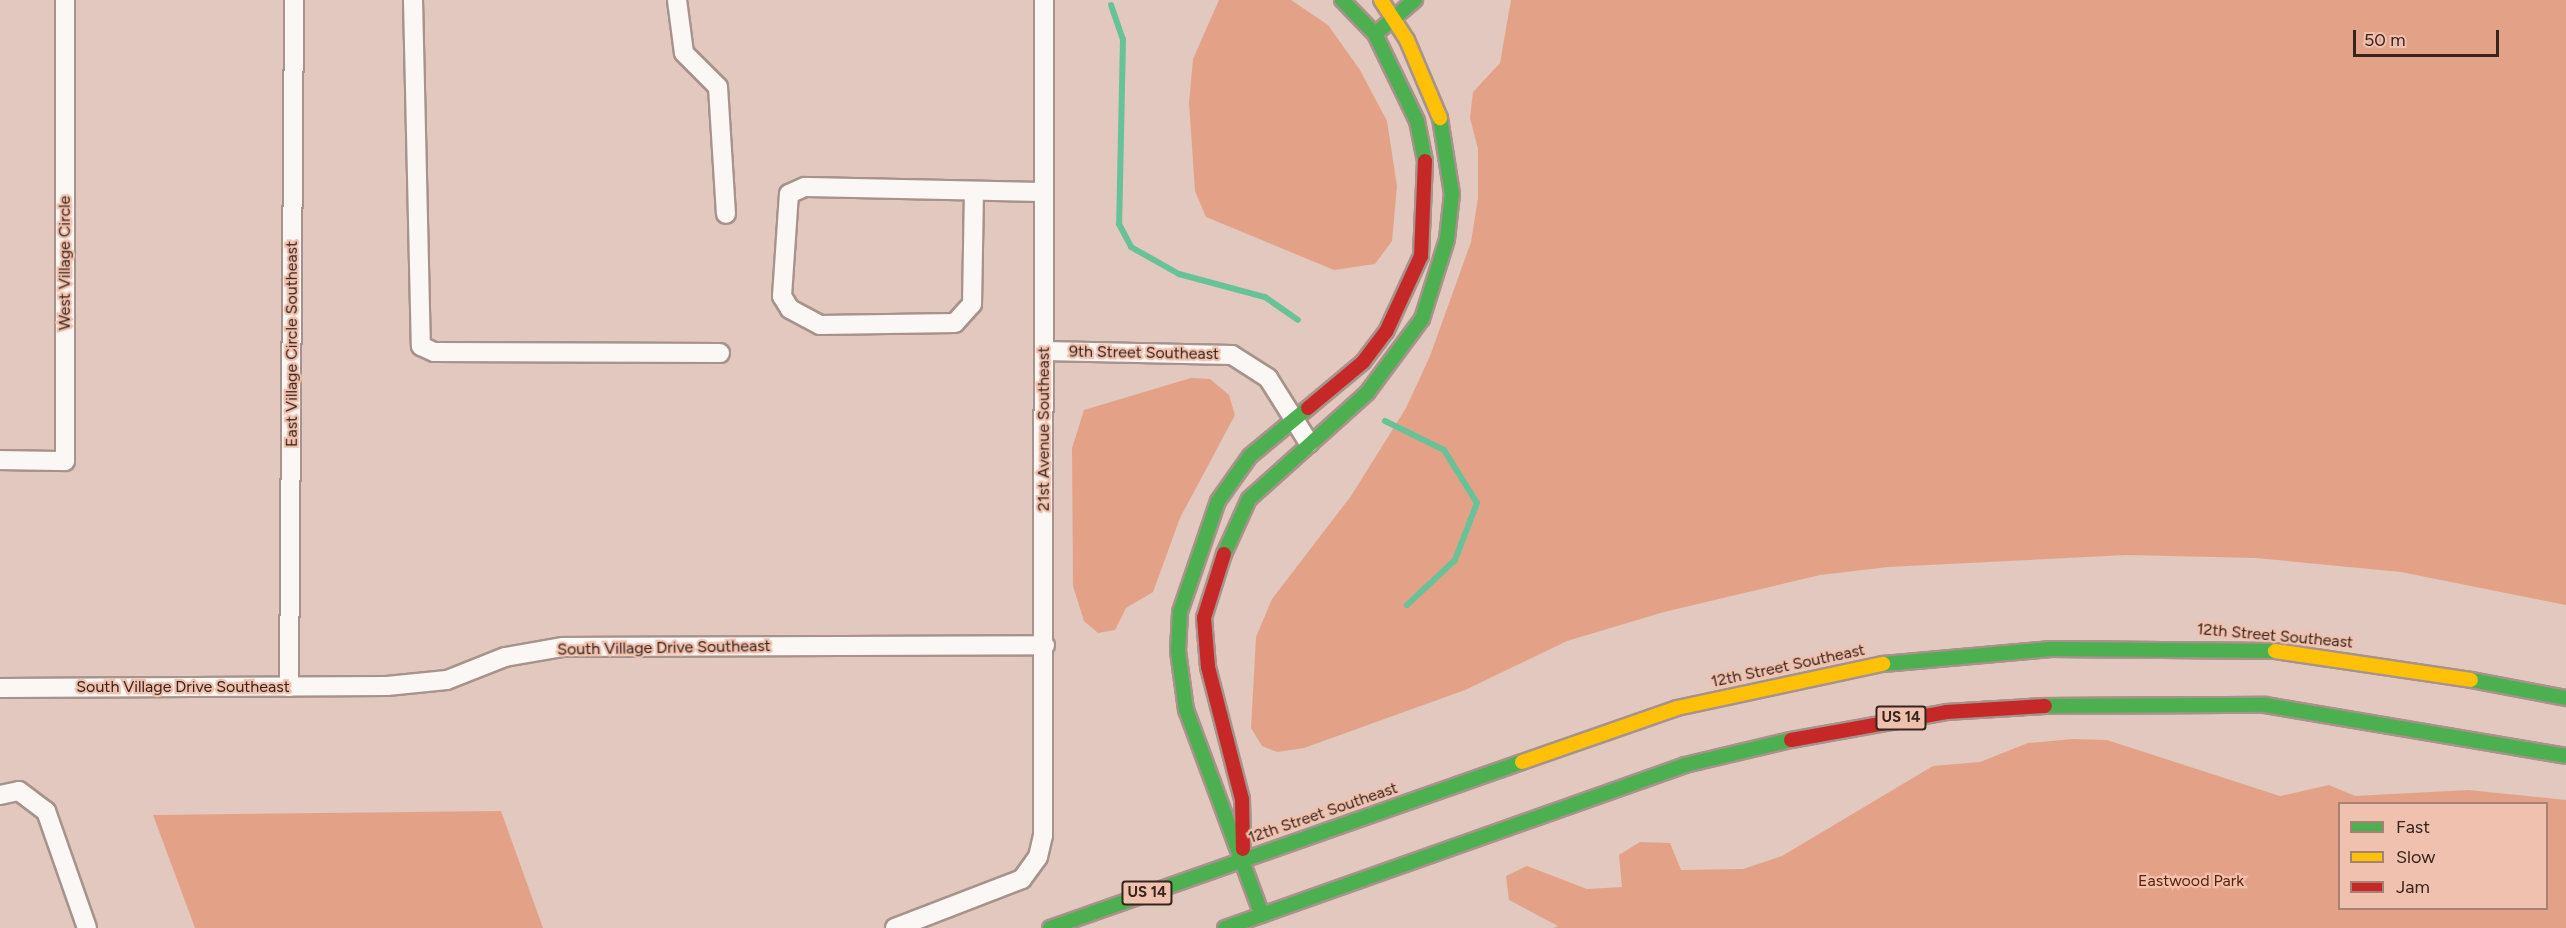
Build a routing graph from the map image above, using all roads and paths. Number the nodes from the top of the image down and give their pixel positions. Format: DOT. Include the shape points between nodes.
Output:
graph roads {
  1 [pos="65,0"];
  2 [pos="294,0"];
  3 [pos="413,0"];
  4 [pos="677,0"];
  5 [pos="1044,0"];
  6 [pos="1342,0"];
  7 [pos="1372,0"];
  8 [pos="1381,0"];
  9 [pos="1415,0"];
  10 [pos="1356,11"];
  11 [pos="1393,18"];
  12 [pos="1375,34"];
  13 [pos="974,191"];
  14 [pos="1044,192"];
  15 [pos="726,214"];
  16 [pos="1044,351"];
  17 [pos="720,353"];
  18 [pos="1295,418"];
  19 [pos="1309,443"];
  20 [pos="0,460"];
  21 [pos="1045,645"];
  22 [pos="289,687"];
  23 [pos="0,688"];
  24 [pos="2566,698"];
  25 [pos="2566,756"];
  26 [pos="0,795"];
  27 [pos="1243,858"];
  28 [pos="1264,922"];
  29 [pos="87,928"];
  30 [pos="895,928"];
  31 [pos="1050,928"];
  32 [pos="1225,928"];
  1 -- 20 [label="street, West Village Circle" via="65,461"];
  2 -- 22 [label="street, East Village Circle Southeast"];
  3 -- 17 [label="street" via="421,346 434,352"];
  4 -- 15 [label="street" via="684,52 718,87"];
  5 -- 14 [label="street, 21st Avenue Southeast"];
  6 -- 10 [label="main road"];
  7 -- 10 [label="main road"];
  8 -- 11 [label="main road"];
  9 -- 11 [label="main road"];
  10 -- 12 [label="main road"];
  11 -- 12 [label="main road"];
  11 -- 19 [label="main road" via="1422,72 1444,131 1452,194 1447,239 1422,319 1400,353 1367,393"];
  12 -- 18 [label="main road" via="1417,121 1427,169 1421,256 1386,332 1369,355"];
  13 -- 13 [label="street" via="972,304 955,323 820,325 790,309 782,296 789,194 804,187"];
  13 -- 14 [label="street"];
  14 -- 16 [label="street, 21st Avenue Southeast"];
  16 -- 18 [label="street, 9th Street Southeast" via="1232,355 1268,378"];
  16 -- 21 [label="street, 21st Avenue Southeast"];
  18 -- 19 [label="street, 9th Street Southeast"];
  18 -- 27 [label="main road" via="1250,456 1218,501 1186,579 1180,612 1178,651 1186,710 1218,805"];
  19 -- 27 [label="main road" via="1249,499 1211,581 1204,618 1216,713 1242,799"];
  21 -- 22 [label="street, South Village Drive Southeast" via="563,647 505,657 447,680"];
  21 -- 30 [label="street, 21st Avenue Southeast" via="1047,810 1038,857 1022,879 1002,890"];
  22 -- 23 [label="street, South Village Drive Southeast"];
  24 -- 27 [label="main road, 12th Street Southeast / US 14" via="2379,662 2247,648 2122,646 1901,661 1748,689 1677,708"];
  25 -- 28 [label="main road, US 14" via="2348,715 2265,705 2099,702 1946,712 1844,727 1685,765"];
  26 -- 29 [label="street" via="19,791 46,811"];
  27 -- 28 [label="main road"];
  27 -- 31 [label="main road, 12th Street Southeast / US 14"];
  28 -- 32 [label="main road, US 14"];
}
